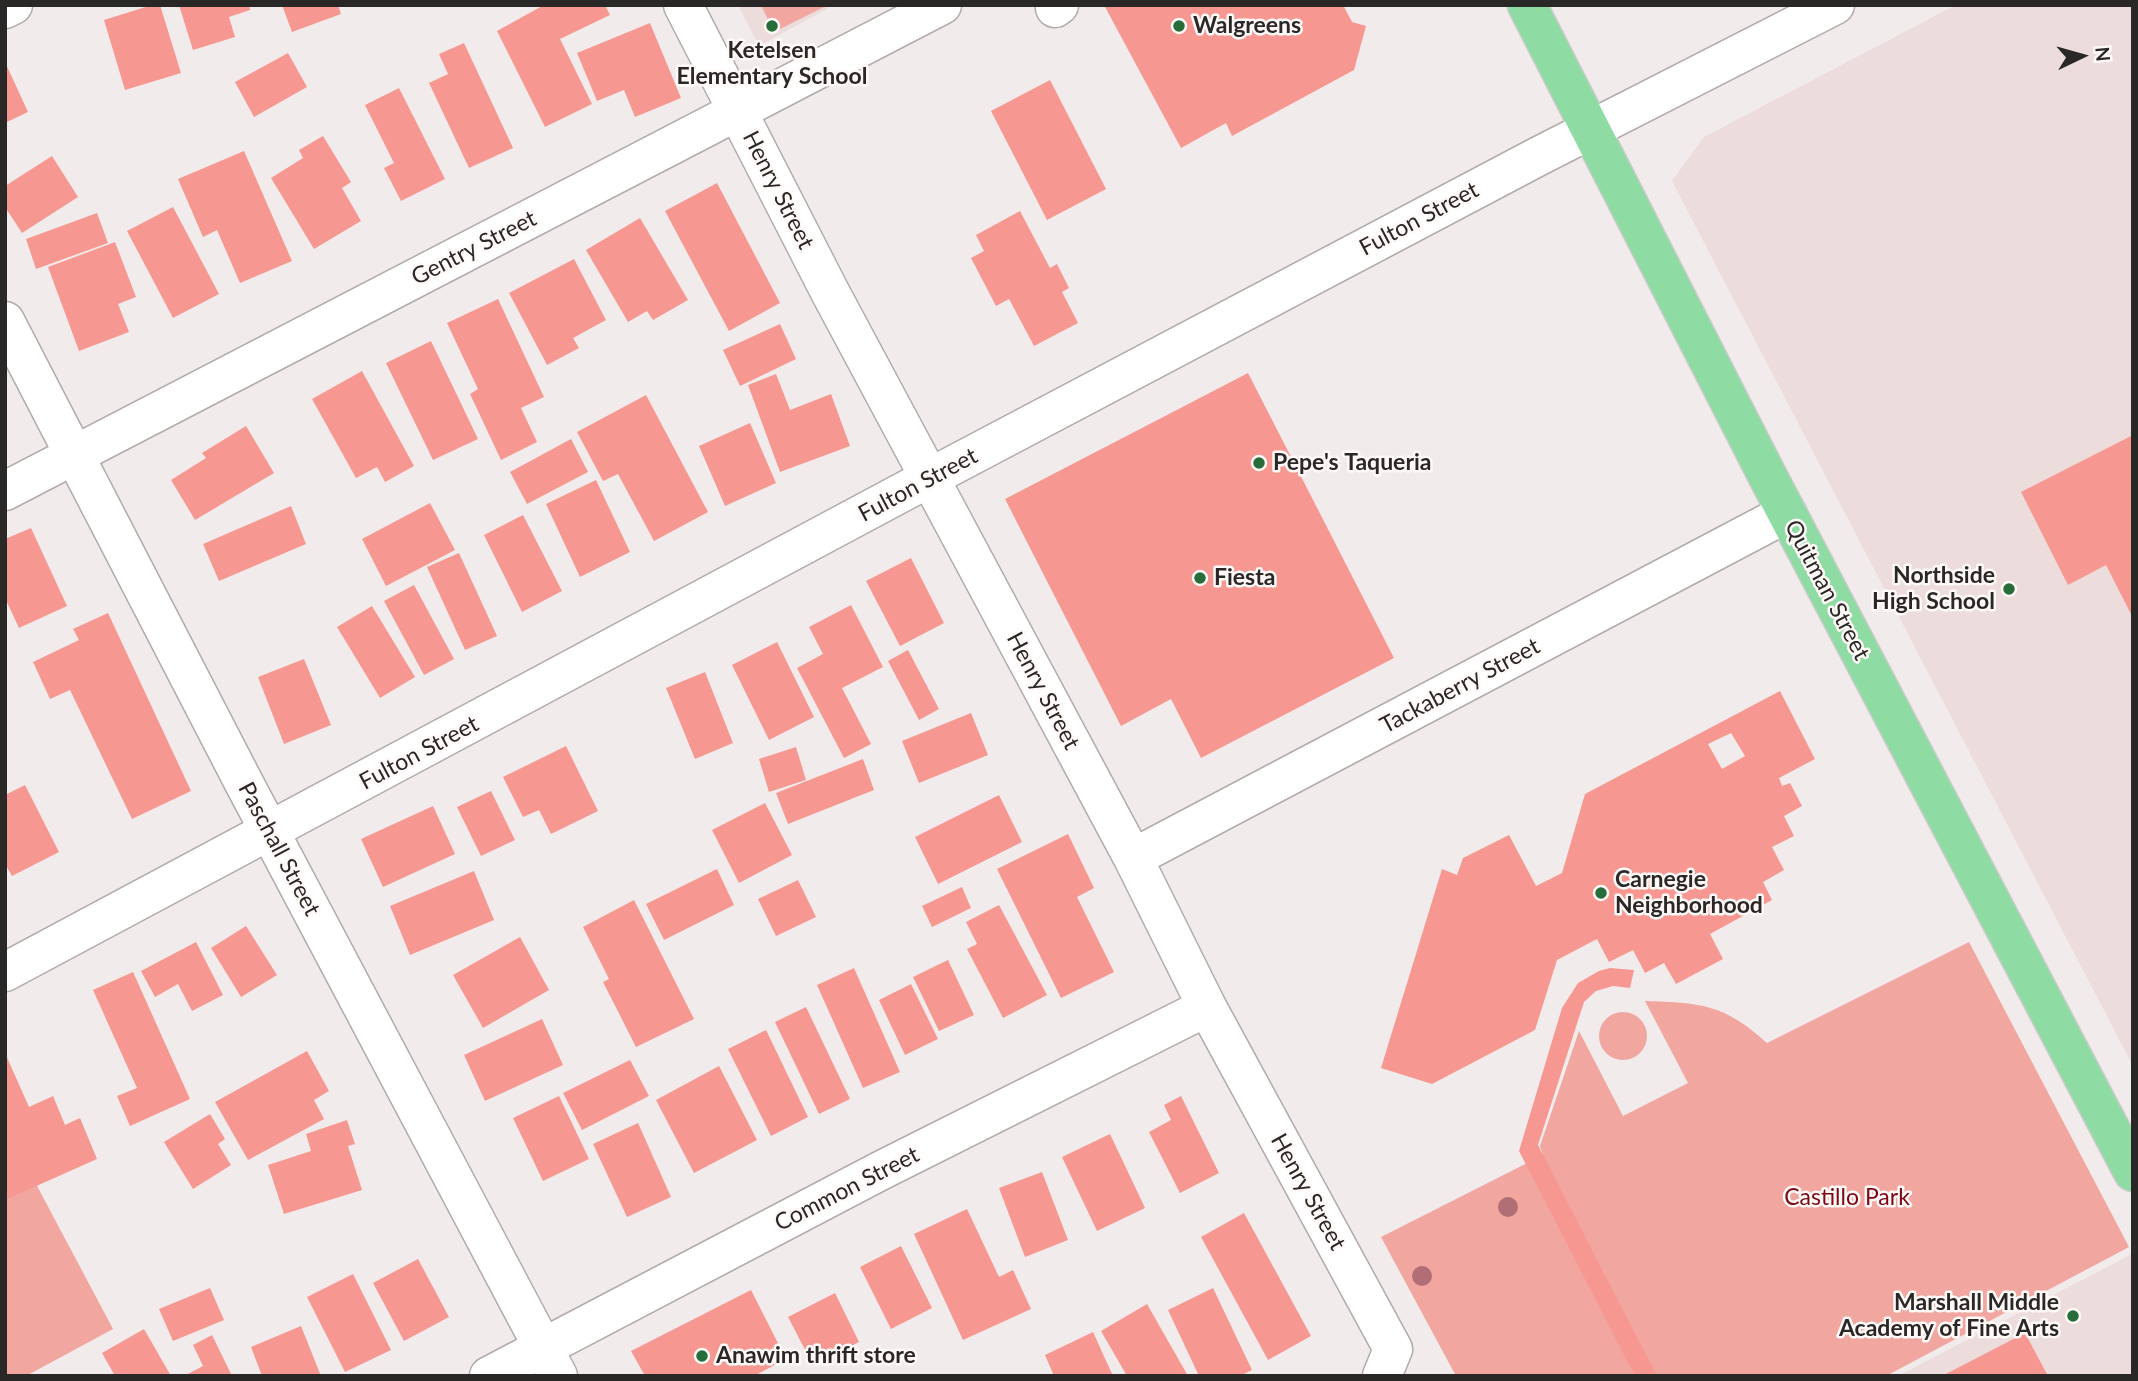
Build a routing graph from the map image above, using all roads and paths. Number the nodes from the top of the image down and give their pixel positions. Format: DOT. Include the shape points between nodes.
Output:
graph roads {
  1 [pos="13,5"];
  2 [pos="683,5"];
  3 [pos="942,5"];
  4 [pos="1527,5"];
  5 [pos="1835,5"];
  6 [pos="5,9"];
  7 [pos="737,112"];
  8 [pos="1591,130"];
  9 [pos="5,321"];
  10 [pos="75,454"];
  11 [pos="929,478"];
  12 [pos="5,491"];
  13 [pos="1787,513"];
  14 [pos="271,833"];
  15 [pos="1133,858"];
  16 [pos="5,972"];
  17 [pos="1207,1007"];
  18 [pos="2133,1172"];
  19 [pos="551,1362"];
  20 [pos="489,1376"];
  21 [pos="1382,1376"];
  1 -- 6 [label="street"];
  2 -- 7 [label="street, Henry Street"];
  3 -- 7 [label="street, Gentry Street"];
  4 -- 8 [label="main road, Quitman Street"];
  5 -- 8 [label="street, Fulton Street"];
  7 -- 10 [label="street, Gentry Street"];
  7 -- 11 [label="street, Henry Street"];
  8 -- 11 [label="street, Fulton Street"];
  8 -- 13 [label="main road, Quitman Street"];
  9 -- 10 [label="street, Paschall Street"];
  10 -- 12 [label="street, Gentry Street"];
  10 -- 14 [label="street, Paschall Street"];
  11 -- 14 [label="street, Fulton Street"];
  11 -- 15 [label="street, Henry Street"];
  13 -- 15 [label="street, Tackaberry Street"];
  13 -- 18 [label="main road, Quitman Street"];
  14 -- 16 [label="street, Fulton Street"];
  14 -- 19 [label="street, Paschall Street"];
  15 -- 17 [label="street, Henry Street"];
  17 -- 19 [label="street, Common Street" via="880,1171"];
  17 -- 21 [label="street, Henry Street" via="1393,1349"];
  19 -- 20 [label="street, Common Street"];
}
